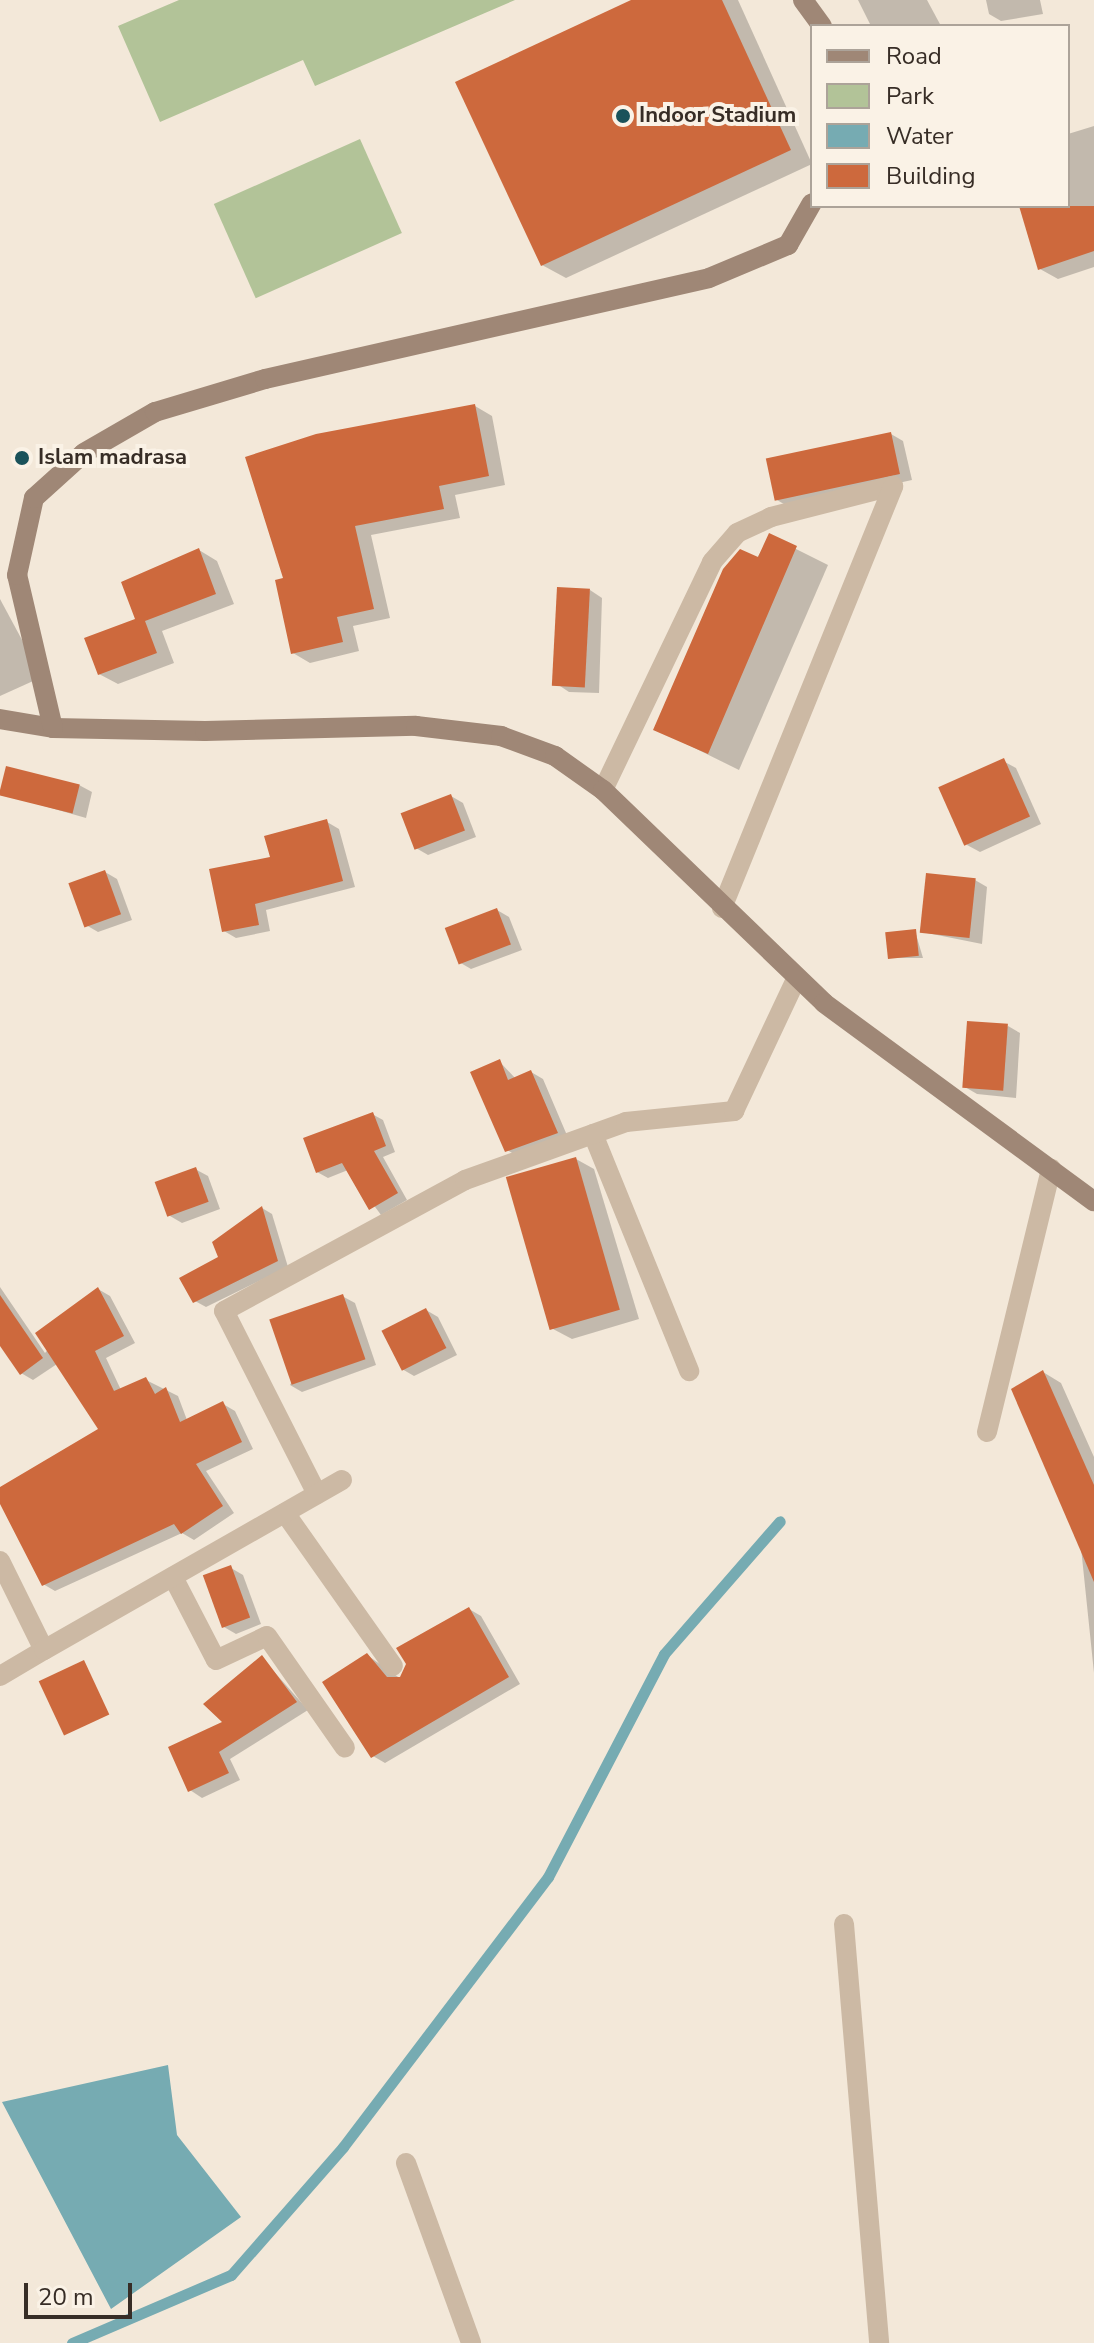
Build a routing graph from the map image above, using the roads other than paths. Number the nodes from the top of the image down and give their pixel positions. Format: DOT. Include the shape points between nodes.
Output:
graph roads {
  1 [pos="803,0"];
  2 [pos="821,24"];
  3 [pos="810,206"];
  4 [pos="0,719"];
  5 [pos="53,728"];
  6 [pos="603,790"];
  7 [pos="722,908"];
  8 [pos="796,979"];
  9 [pos="593,1134"];
  10 [pos="1051,1169"];
  11 [pos="1094,1201"];
  12 [pos="689,1371"];
  13 [pos="987,1432"];
  14 [pos="342,1480"];
  15 [pos="317,1494"];
  16 [pos="285,1513"];
  17 [pos="0,1561"];
  18 [pos="173,1577"];
  19 [pos="44,1650"];
  20 [pos="393,1666"];
  21 [pos="0,1676"];
  22 [pos="345,1748"];
  23 [pos="844,1924"];
  24 [pos="406,2163"];
  25 [pos="471,2343"];
  26 [pos="879,2343"];
  1 -- 2 [label="main road"];
  3 -- 5 [label="main road" via="788,245 709,278 265,379 155,412 84,453 34,498 17,575"];
  4 -- 5 [label="main road"];
  5 -- 6 [label="main road" via="445,729 501,736 555,756"];
  6 -- 7 [label="main road"];
  6 -- 7 [label="street" via="712,562 737,533 771,517 893,486"];
  7 -- 8 [label="main road"];
  8 -- 9 [label="street" via="734,1111 626,1122"];
  8 -- 10 [label="main road"];
  9 -- 12 [label="street"];
  9 -- 15 [label="street" via="465,1180 224,1311"];
  10 -- 11 [label="main road"];
  10 -- 13 [label="street"];
  14 -- 15 [label="street"];
  15 -- 16 [label="street"];
  16 -- 18 [label="street"];
  16 -- 20 [label="street"];
  17 -- 19 [label="street"];
  18 -- 19 [label="street"];
  18 -- 22 [label="street" via="216,1660 267,1636"];
  19 -- 21 [label="street"];
  23 -- 26 [label="street"];
  24 -- 25 [label="street"];
}
